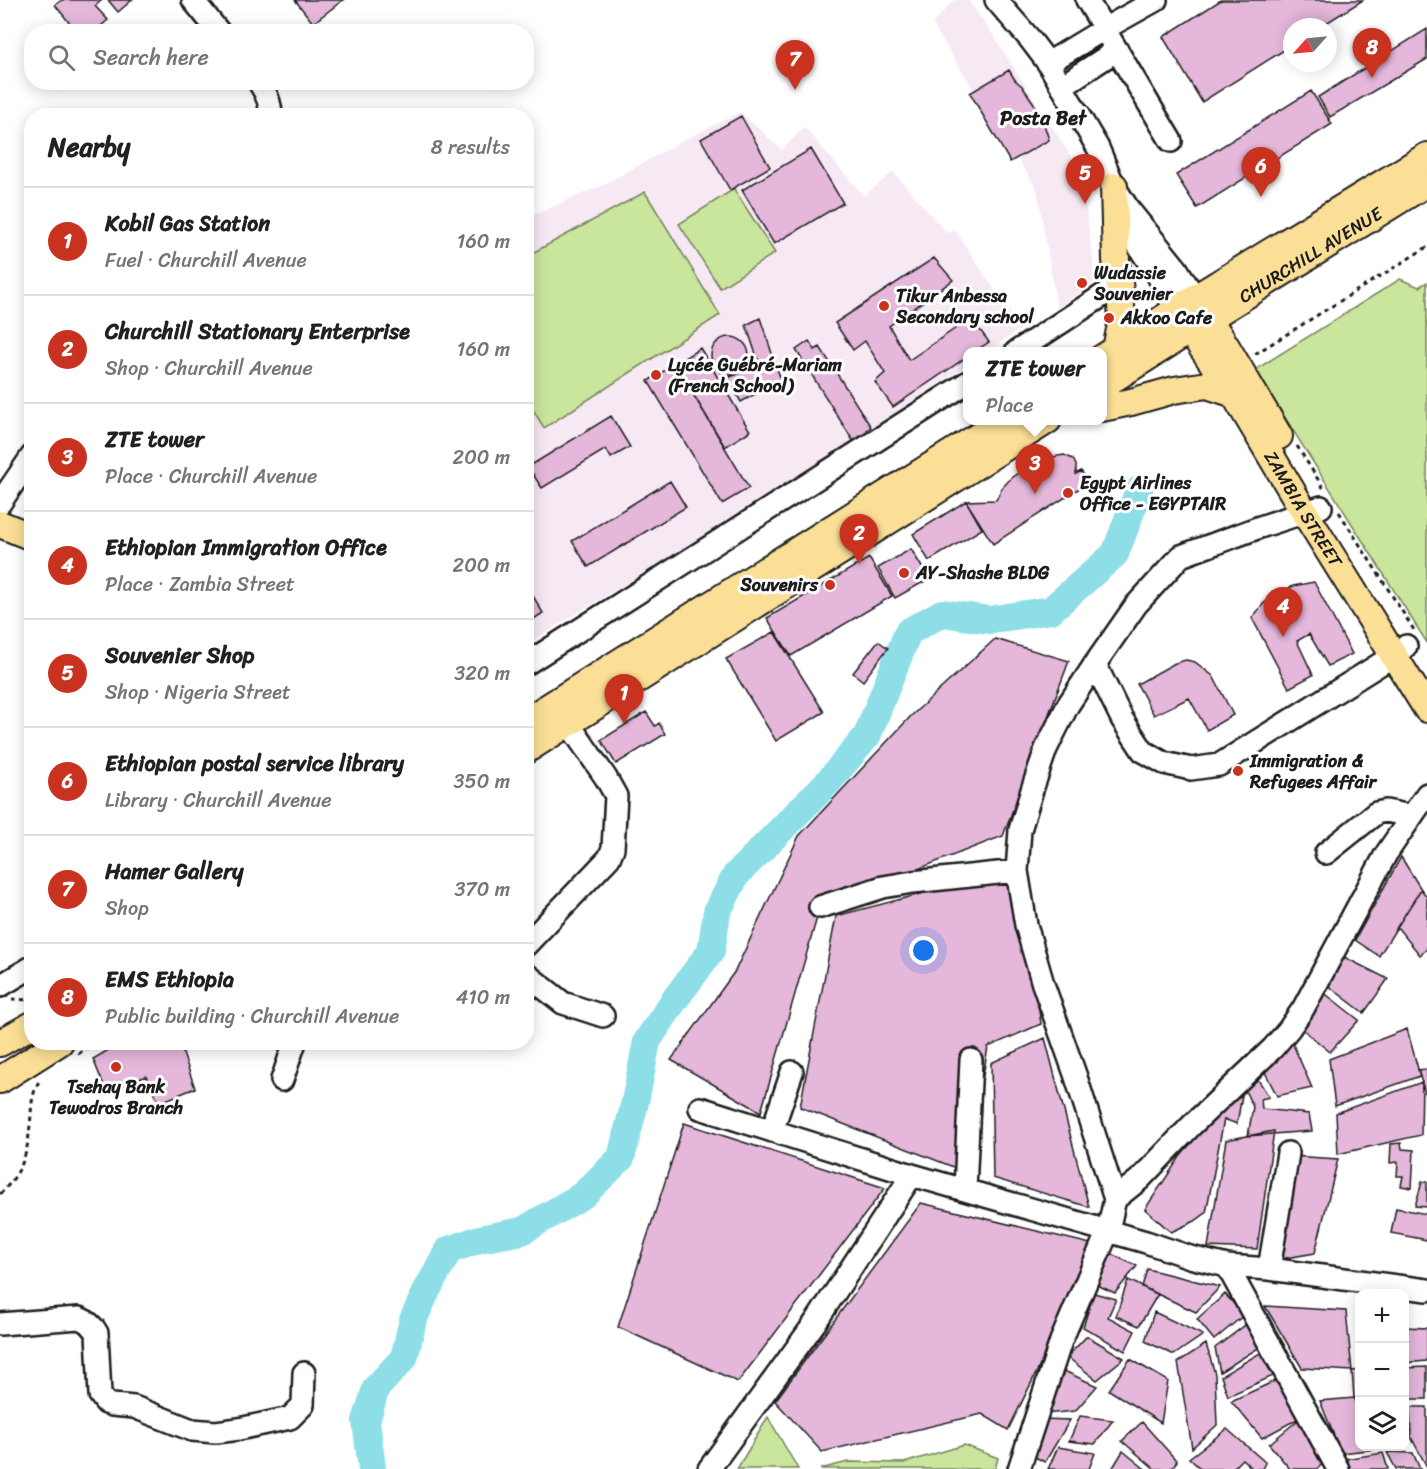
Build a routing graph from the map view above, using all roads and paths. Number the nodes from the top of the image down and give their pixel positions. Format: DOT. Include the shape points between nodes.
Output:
graph roads {
  1 [pos="194,0"];
  2 [pos="996,0"];
  3 [pos="1087,0"];
  4 [pos="1156,0"];
  5 [pos="213,24"];
  6 [pos="1104,29"];
  7 [pos="1117,50"];
  8 [pos="1048,63"];
  9 [pos="1062,86"];
  10 [pos="264,90"];
  11 [pos="271,108"];
  12 [pos="1171,141"];
  13 [pos="1427,156"];
  14 [pos="1427,183"];
  15 [pos="1114,186"];
  16 [pos="1427,247"];
  17 [pos="1108,292"];
  18 [pos="1193,314"];
  19 [pos="1022,347"];
  20 [pos="1109,354"];
  21 [pos="1237,364"];
  22 [pos="1107,382"];
  23 [pos="963,385"];
  24 [pos="1234,394"];
  25 [pos="1107,407"];
  26 [pos="996,425"];
  27 [pos="1040,425"];
  28 [pos="24,468"];
  29 [pos="0,503"];
  30 [pos="1313,510"];
  31 [pos="0,524"];
  32 [pos="24,534"];
  33 [pos="1400,651"];
  34 [pos="534,659"];
  35 [pos="1095,663"];
  36 [pos="1427,679"];
  37 [pos="1427,709"];
  38 [pos="534,716"];
  39 [pos="568,724"];
  40 [pos="534,745"];
  41 [pos="1427,794"];
  42 [pos="1411,816"];
  43 [pos="1326,853"];
  44 [pos="1017,871"];
  45 [pos="820,907"];
  46 [pos="534,937"];
  47 [pos="24,972"];
  48 [pos="534,980"];
  49 [pos="0,986"];
  50 [pos="603,1016"];
  51 [pos="24,1029"];
  52 [pos="3,1040"];
  53 [pos="292,1050"];
  54 [pos="65,1051"];
  55 [pos="971,1060"];
  56 [pos="792,1072"];
  57 [pos="42,1078"];
  58 [pos="0,1080"];
  59 [pos="282,1080"];
  60 [pos="700,1108"];
  61 [pos="772,1131"];
  62 [pos="1288,1153"];
  63 [pos="912,1175"];
  64 [pos="965,1190"];
  65 [pos="0,1194"];
  66 [pos="1115,1199"];
  67 [pos="1108,1231"];
  68 [pos="1227,1266"];
  69 [pos="1269,1269"];
  70 [pos="1427,1290"];
  71 [pos="0,1324"];
  72 [pos="304,1373"];
  73 [pos="709,1469"];
  74 [pos="1019,1469"];
  75 [pos="1338,1469"];
  1 -- 5 [label="street"];
  2 -- 8 [label="street"];
  3 -- 6 [label="street"];
  4 -- 6 [label="street"];
  6 -- 7 [label="street"];
  6 -- 8 [label="street"];
  7 -- 9 [label="street"];
  7 -- 12 [label="street"];
  8 -- 9 [label="street"];
  9 -- 15 [label="street" via="1098,148"];
  10 -- 11 [label="street"];
  13 -- 18 [label="main road, CHURCHILL AVENUE"];
  14 -- 18 [label="main road, CHURCHILL AVENUE"];
  15 -- 18 [label="street" via="1129,210 1140,251"];
  15 -- 20 [label="main road" via="1122,321"];
  16 -- 21 [label="path"];
  17 -- 19 [label="street"];
  18 -- 20 [label="main road, CHURCHILL AVENUE"];
  18 -- 21 [label="main road, ZAMBIA STREET"];
  18 -- 22 [label="main road, CHURCHILL AVENUE"];
  18 -- 24 [label="main road, ZAMBIA STREET"];
  21 -- 30 [label="main road, ZAMBIA STREET"];
  23 -- 34 [label="street"];
  24 -- 25 [label="main road" via="1207,385"];
  24 -- 30 [label="main road, ZAMBIA STREET"];
  26 -- 38 [label="main road"];
  27 -- 39 [label="main road"];
  28 -- 29 [label="street"];
  30 -- 33 [label="main road, ZAMBIA STREET"];
  30 -- 35 [label="street" via="1181,556 1137,605"];
  31 -- 32 [label="main road"];
  33 -- 35 [label="street" via="1219,765 1191,769 1164,763 1143,751 1122,719"];
  33 -- 36 [label="main road, ZAMBIA STREET"];
  33 -- 37 [label="main road, ZAMBIA STREET"];
  35 -- 44 [label="street" via="1046,749 1020,830"];
  39 -- 40 [label="main road"];
  39 -- 46 [label="street" via="616,796 613,848 609,858"];
  41 -- 42 [label="street"];
  42 -- 43 [label="street" via="1376,813"];
  42 -- 66 [label="street" via="1289,1029 1140,1179"];
  44 -- 45 [label="street" via="883,886"];
  44 -- 66 [label="street" via="1026,925 1043,984"];
  47 -- 49 [label="street"];
  48 -- 50 [label="street" via="563,1003"];
  51 -- 52 [label="main road"];
  53 -- 59 [label="street"];
  54 -- 58 [label="main road"];
  55 -- 64 [label="street"];
  56 -- 61 [label="street"];
  57 -- 65 [label="path" via="32,1097 21,1170"];
  60 -- 61 [label="street"];
  61 -- 63 [label="street"];
  62 -- 69 [label="street"];
  63 -- 64 [label="street"];
  63 -- 73 [label="street" via="817,1320"];
  64 -- 67 [label="street"];
  66 -- 67 [label="street"];
  67 -- 68 [label="street"];
  67 -- 74 [label="street" via="1061,1341"];
  68 -- 69 [label="street"];
  68 -- 75 [label="street"];
  69 -- 70 [label="street"];
  71 -- 72 [label="street" via="85,1320 97,1333 102,1400 134,1407 192,1430 239,1429 290,1418 303,1405"];
}
